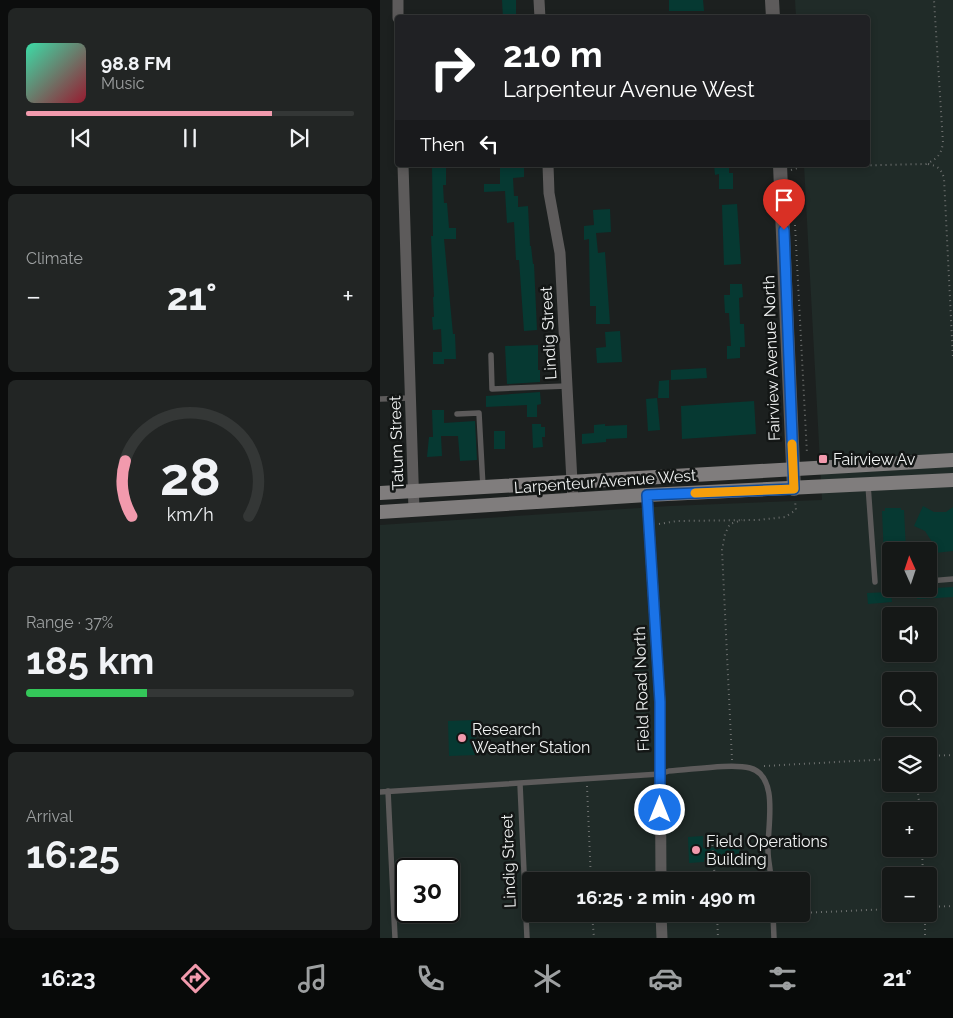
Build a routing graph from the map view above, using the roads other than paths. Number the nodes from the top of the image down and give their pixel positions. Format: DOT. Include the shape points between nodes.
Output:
graph roads {
  1 [pos="398,0"];
  2 [pos="539,0"];
  3 [pos="772,0"];
  4 [pos="398,15"];
  5 [pos="540,15"];
  6 [pos="772,15"];
  7 [pos="403,167"];
  8 [pos="548,167"];
  9 [pos="787,168"];
  10 [pos="491,355"];
  11 [pos="567,386"];
  12 [pos="410,398"];
  13 [pos="380,399"];
  14 [pos="457,414"];
  15 [pos="953,460"];
  16 [pos="793,470"];
  17 [pos="953,480"];
  18 [pos="572,482"];
  19 [pos="868,485"];
  20 [pos="483,487"];
  21 [pos="794,489"];
  22 [pos="413,492"];
  23 [pos="380,493"];
  24 [pos="647,495"];
  25 [pos="573,501"];
  26 [pos="414,510"];
  27 [pos="380,512"];
  28 [pos="953,579"];
  29 [pos="938,580"];
  30 [pos="875,582"];
  31 [pos="660,774"];
  32 [pos="520,784"];
  33 [pos="380,792"];
  34 [pos="388,792"];
  35 [pos="661,872"];
  36 [pos="770,872"];
  37 [pos="662,922"];
  38 [pos="773,922"];
  39 [pos="395,938"];
  40 [pos="527,938"];
  41 [pos="662,938"];
  42 [pos="774,938"];
  1 -- 4 [label="street"];
  2 -- 5 [label="street"];
  3 -- 6 [label="street"];
  7 -- 12 [label="street, Tatum Street"];
  8 -- 11 [label="street, Lindig Street" via="549,193 560,254"];
  9 -- 16 [label="street, Fairview Avenue North"];
  10 -- 11 [label="lane" via="492,389"];
  11 -- 18 [label="street, Lindig Street"];
  12 -- 13 [label="lane"];
  12 -- 22 [label="street, Tatum Street"];
  14 -- 20 [label="lane" via="479,413"];
  15 -- 16 [label="main road, Larpenteur Avenue West"];
  16 -- 18 [label="main road, Larpenteur Avenue West"];
  16 -- 21 [label="street, Fairview Avenue North"];
  17 -- 19 [label="main road, Larpenteur Avenue West"];
  18 -- 20 [label="main road, Larpenteur Avenue West"];
  18 -- 25 [label="street, Lindig Street"];
  19 -- 21 [label="main road, Larpenteur Avenue West"];
  19 -- 30 [label="lane"];
  20 -- 22 [label="main road, Larpenteur Avenue West"];
  21 -- 24 [label="main road, Larpenteur Avenue West"];
  22 -- 23 [label="main road, Larpenteur Avenue West"];
  22 -- 26 [label="street, Tatum Street"];
  24 -- 25 [label="main road, Larpenteur Avenue West"];
  24 -- 31 [label="street, Field Road North" via="660,702"];
  25 -- 26 [label="main road, Larpenteur Avenue West"];
  26 -- 27 [label="main road, Larpenteur Avenue West"];
  28 -- 29 [label="lane"];
  31 -- 32 [label="lane"];
  31 -- 35 [label="street, Field Road North"];
  31 -- 36 [label="lane" via="749,767 764,777 770,800"];
  32 -- 34 [label="lane"];
  32 -- 40 [label="lane, Lindig Street"];
  33 -- 34 [label="lane"];
  34 -- 39 [label="lane"];
  37 -- 41 [label="street"];
  38 -- 42 [label="lane"];
}
